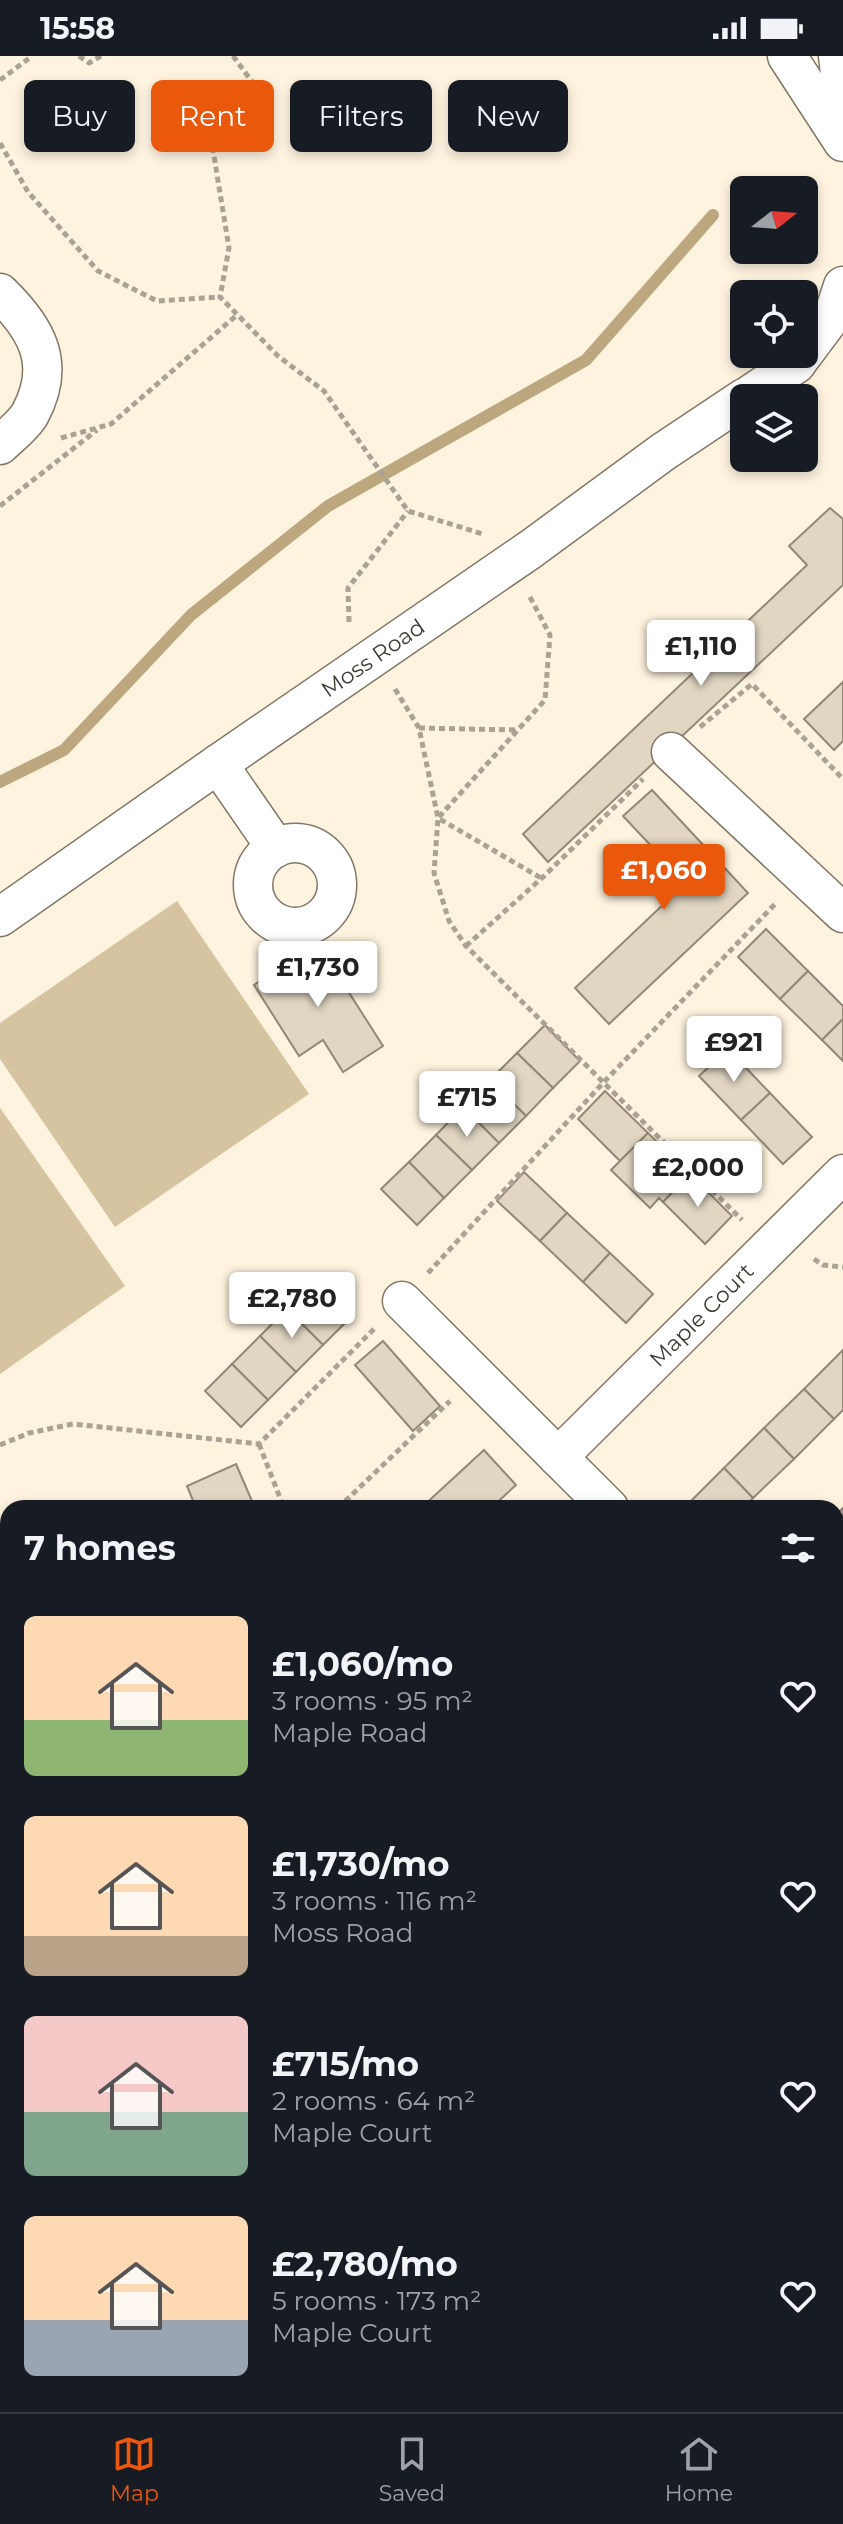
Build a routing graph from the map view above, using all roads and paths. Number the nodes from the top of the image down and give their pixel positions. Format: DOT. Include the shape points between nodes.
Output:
graph roads {
  1 [pos="32,56"];
  2 [pos="79,56"];
  3 [pos="101,56"];
  4 [pos="233,56"];
  5 [pos="787,56"];
  6 [pos="841,56"];
  7 [pos="0,80"];
  8 [pos="843,100"];
  9 [pos="843,142"];
  10 [pos="0,143"];
  11 [pos="843,286"];
  12 [pos="0,293"];
  13 [pos="220,297"];
  14 [pos="237,315"];
  15 [pos="818,334"];
  16 [pos="843,351"];
  17 [pos="818,355"];
  18 [pos="786,368"];
  19 [pos="763,384"];
  20 [pos="730,407"];
  21 [pos="102,427"];
  22 [pos="58,439"];
  23 [pos="0,445"];
  24 [pos="0,506"];
  25 [pos="408,511"];
  26 [pos="455,525"];
  27 [pos="511,561"];
  28 [pos="349,622"];
  29 [pos="395,689"];
  30 [pos="419,728"];
  31 [pos="519,730"];
  32 [pos="671,752"];
  33 [pos="218,764"];
  34 [pos="438,818"];
  35 [pos="276,848"];
  36 [pos="802,875"];
  37 [pos="542,878"];
  38 [pos="843,913"];
  39 [pos="0,917"];
  40 [pos="603,1083"];
  41 [pos="843,1174"];
  42 [pos="738,1217"];
  43 [pos="402,1301"];
  44 [pos="477,1376"];
  45 [pos="259,1444"];
  46 [pos="0,1445"];
  47 [pos="558,1457"];
  48 [pos="281,1500"];
  49 [pos="346,1500"];
  50 [pos="601,1500"];
  1 -- 7 [label="path"];
  2 -- 3 [label="path" via="89,63"];
  4 -- 13 [label="path" via="253,83 223,119 213,150 229,248"];
  5 -- 9 [label="street"];
  6 -- 8 [label="street"];
  10 -- 13 [label="path" via="28,192 98,271 157,301"];
  11 -- 15 [label="street, Moss Road" via="834,313"];
  12 -- 23 [label="street" via="38,343 44,378 29,416"];
  13 -- 14 [label="path"];
  14 -- 21 [label="path"];
  14 -- 25 [label="path" via="324,391"];
  16 -- 17 [label="street"];
  18 -- 19 [label="street, Moss Road"];
  20 -- 27 [label="street, Moss Road"];
  21 -- 22 [label="path"];
  21 -- 24 [label="path"];
  25 -- 26 [label="path"];
  25 -- 28 [label="path" via="348,588"];
  27 -- 31 [label="path" via="550,635 545,700"];
  27 -- 33 [label="street, Moss Road"];
  29 -- 30 [label="path"];
  30 -- 31 [label="path"];
  30 -- 34 [label="path"];
  31 -- 34 [label="path"];
  32 -- 36 [label="street"];
  33 -- 35 [label="street"];
  33 -- 39 [label="street, Moss Road"];
  34 -- 37 [label="path"];
  34 -- 40 [label="path" via="434,873 449,921 466,946"];
  36 -- 38 [label="street"];
  36 -- 40 [label="path"];
  40 -- 42 [label="path"];
  40 -- 43 [label="path"];
  41 -- 47 [label="street, Maple Court"];
  43 -- 44 [label="street"];
  43 -- 45 [label="path"];
  44 -- 47 [label="street"];
  44 -- 49 [label="path"];
  45 -- 46 [label="path" via="73,1424"];
  45 -- 48 [label="path"];
  47 -- 50 [label="street"];
}
